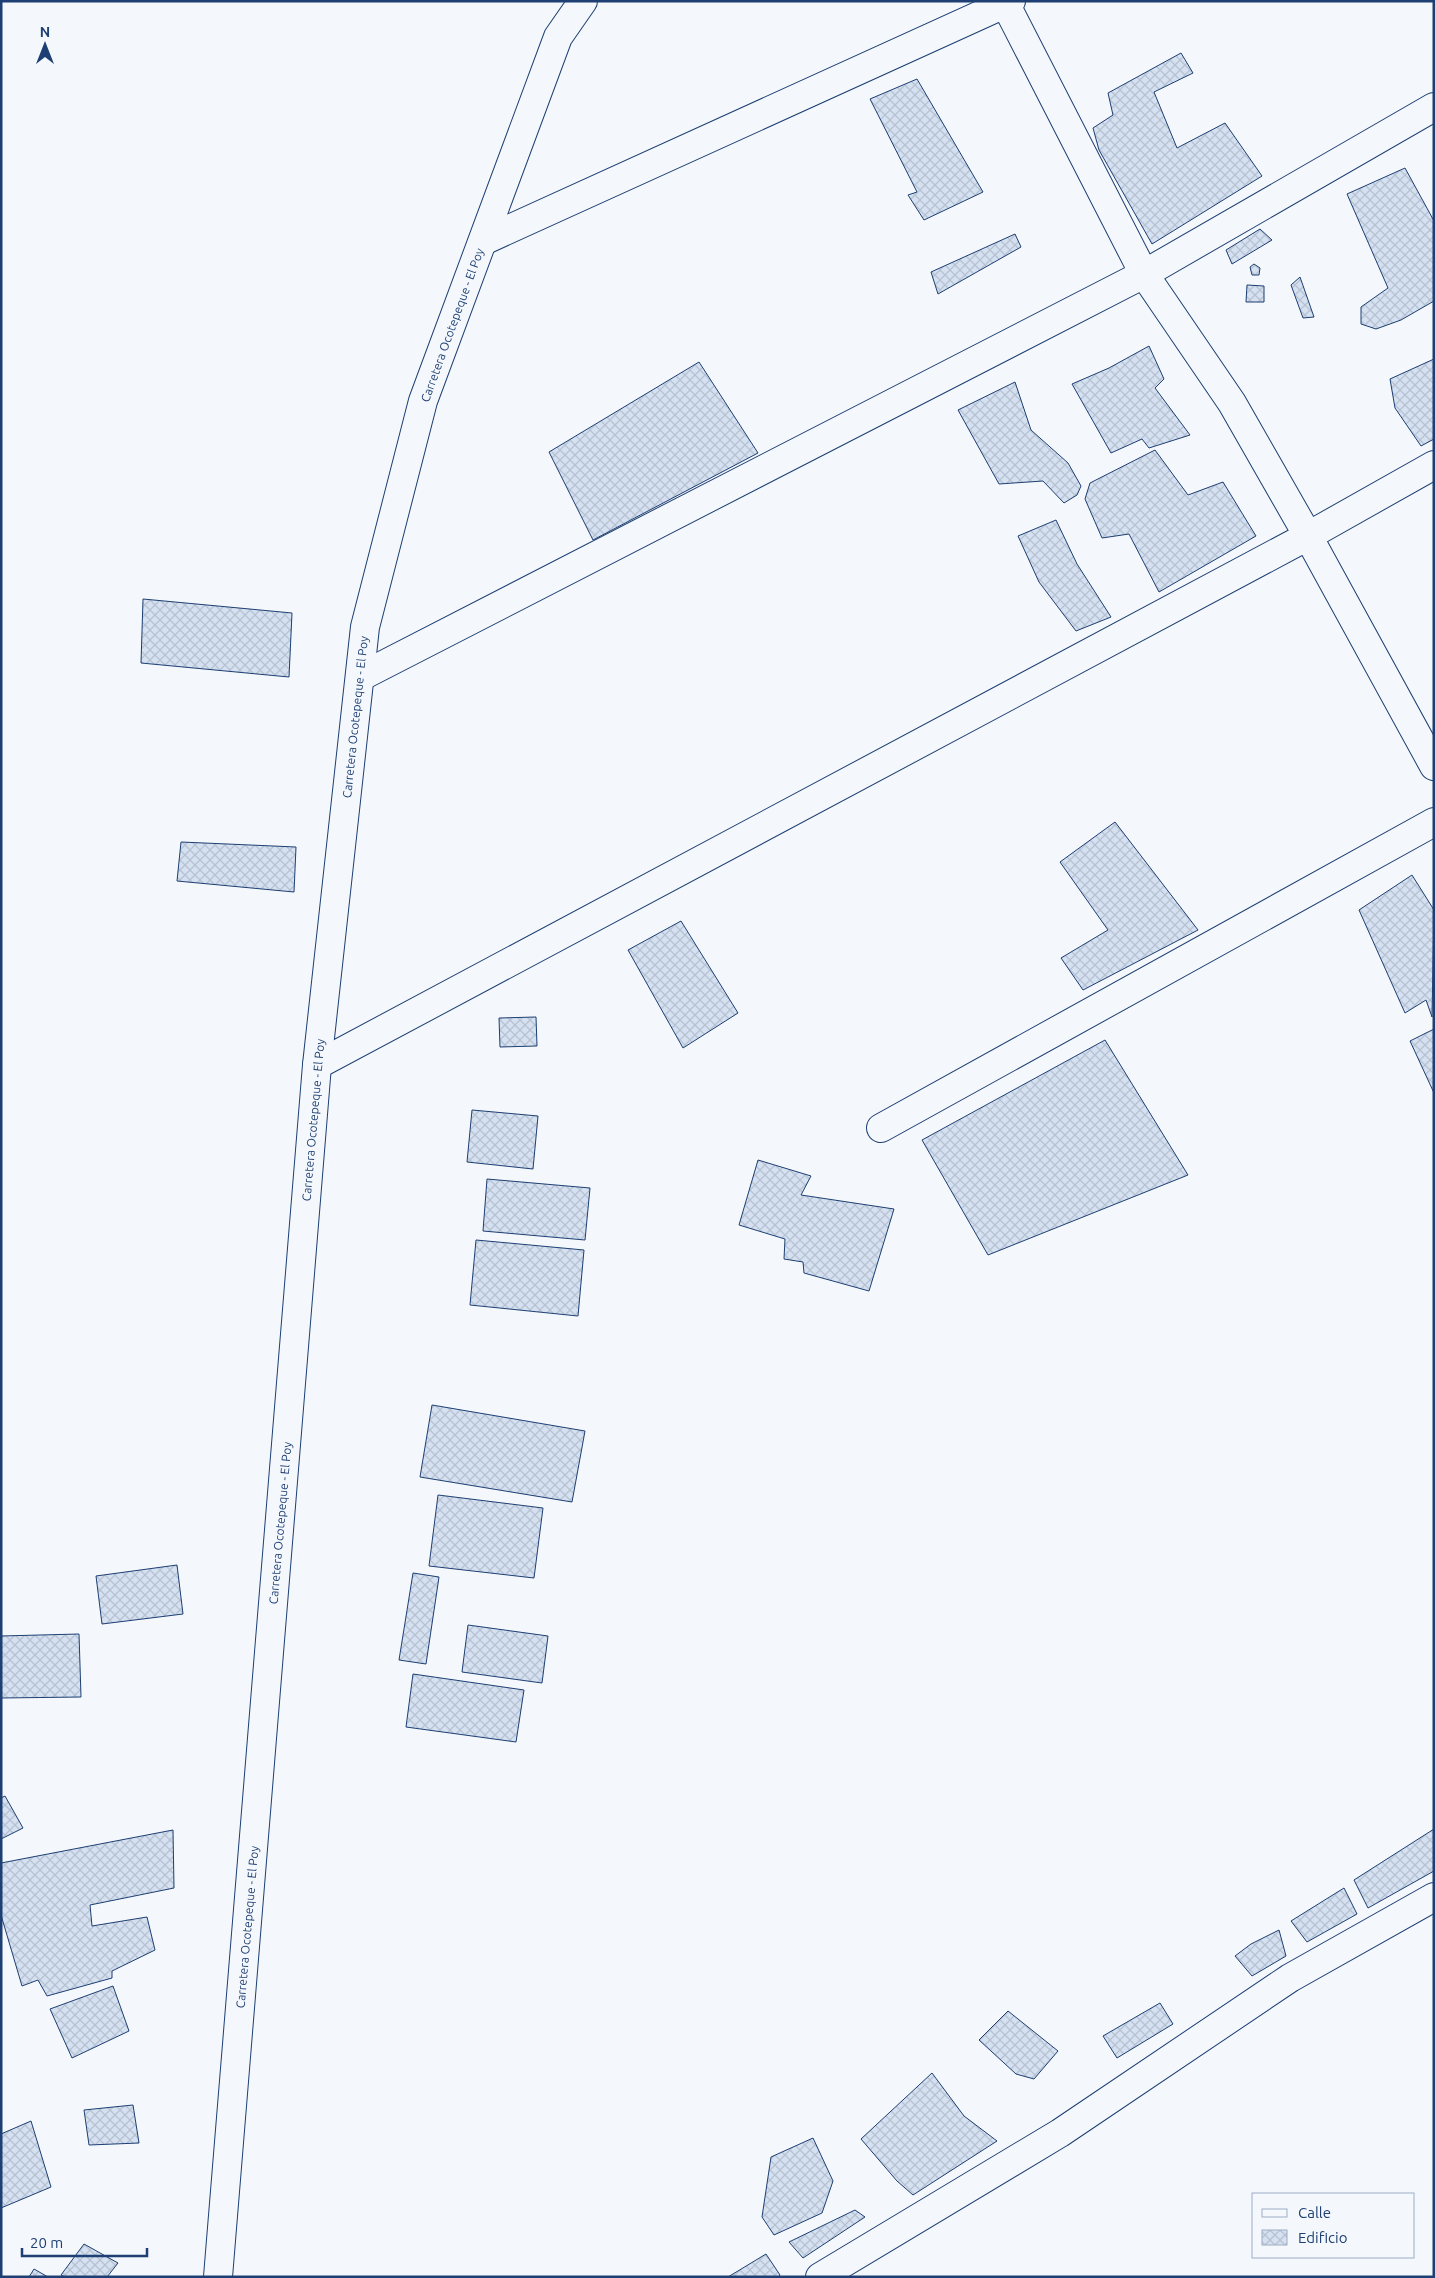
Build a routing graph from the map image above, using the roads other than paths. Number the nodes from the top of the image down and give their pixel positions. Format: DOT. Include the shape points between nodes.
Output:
graph roads {
  1 [pos="583,1"];
  2 [pos="1007,2"];
  3 [pos="1434,106"];
  4 [pos="482,241"];
  5 [pos="1144,274"];
  6 [pos="1434,465"];
  7 [pos="1308,536"];
  8 [pos="360,677"];
  9 [pos="1434,766"];
  10 [pos="1434,822"];
  11 [pos="317,1065"];
  12 [pos="881,1128"];
  13 [pos="1434,1897"];
  14 [pos="218,2277"];
  15 [pos="820,2277"];
  1 -- 4 [label="street, Carretera Ocotepeque - El Poy" via="558,37"];
  2 -- 4 [label="street"];
  2 -- 5 [label="street"];
  3 -- 5 [label="street"];
  4 -- 8 [label="street, Carretera Ocotepeque - El Poy" via="423,401 365,627"];
  5 -- 7 [label="street" via="1232,403"];
  5 -- 8 [label="street"];
  6 -- 7 [label="street"];
  7 -- 9 [label="street"];
  7 -- 11 [label="street"];
  8 -- 11 [label="street, Carretera Ocotepeque - El Poy"];
  10 -- 12 [label="street"];
  11 -- 14 [label="street, Carretera Ocotepeque - El Poy"];
  13 -- 15 [label="street" via="1290,1978 1060,2133"];
}
